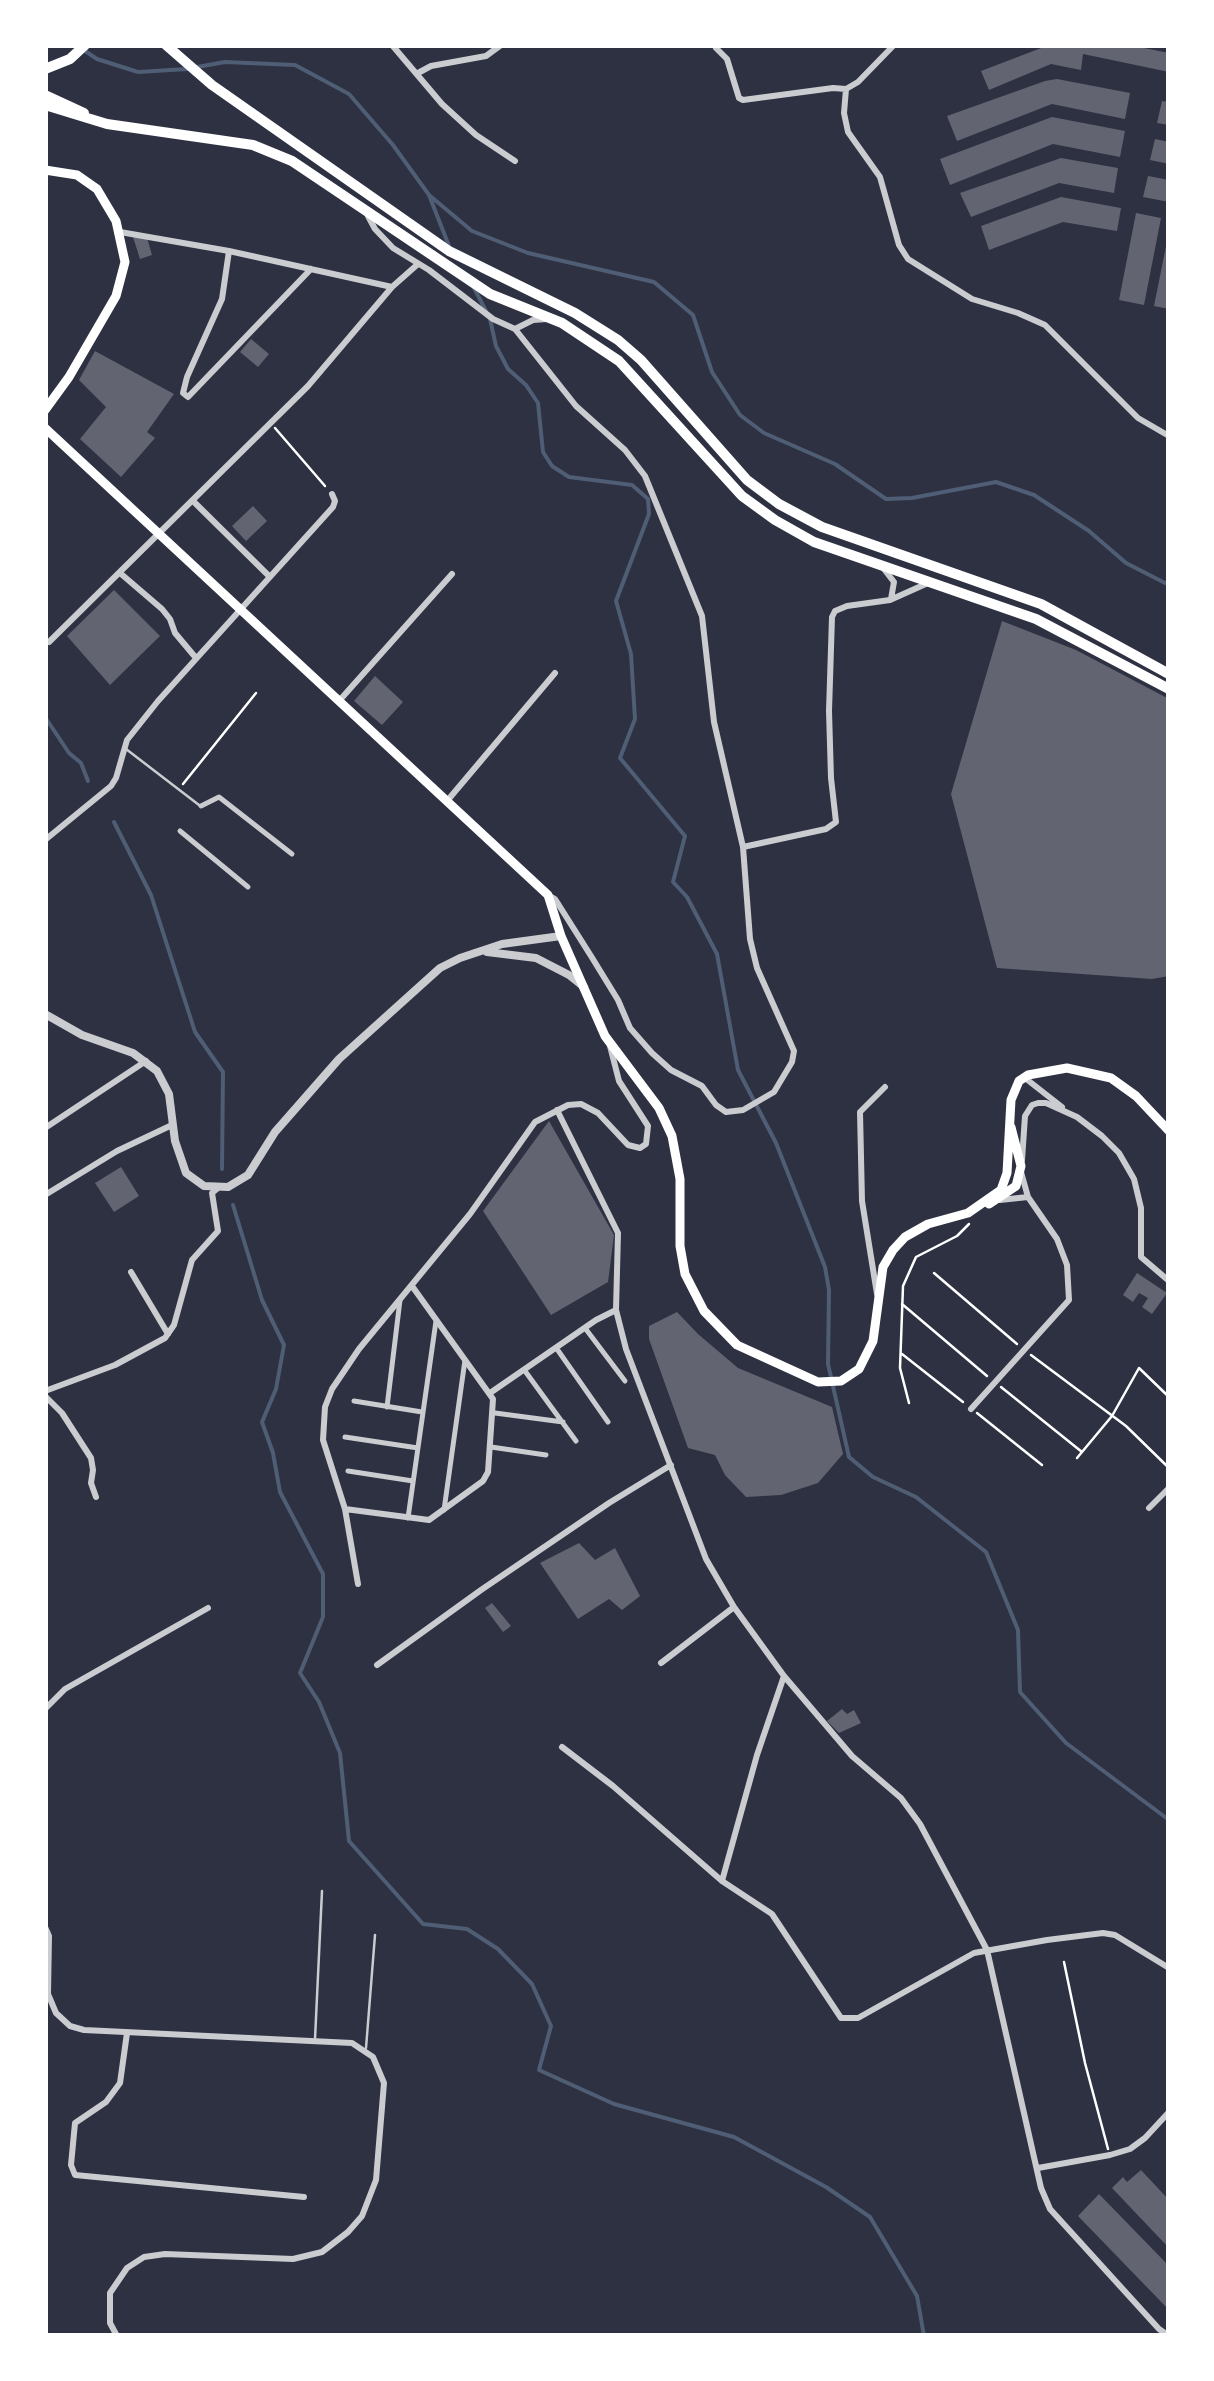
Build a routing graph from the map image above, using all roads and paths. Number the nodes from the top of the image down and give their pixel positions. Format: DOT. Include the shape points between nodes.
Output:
graph roads {
  1 [pos="85,45"];
  2 [pos="166,45"];
  3 [pos="392,45"];
  4 [pos="501,45"];
  5 [pos="894,45"];
  6 [pos="716,48"];
  7 [pos="45,69"];
  8 [pos="418,74"];
  9 [pos="846,89"];
  10 [pos="45,95"];
  11 [pos="45,105"];
  12 [pos="107,124"];
  13 [pos="514,160"];
  14 [pos="45,170"];
  15 [pos="368,214"];
  16 [pos="120,232"];
  17 [pos="228,251"];
  18 [pos="418,264"];
  19 [pos="312,269"];
  20 [pos="392,288"];
  21 [pos="553,318"];
  22 [pos="514,329"];
  23 [pos="45,410"];
  24 [pos="270,424"];
  25 [pos="45,428"];
  26 [pos="1169,436"];
  27 [pos="334,497"];
  28 [pos="193,501"];
  29 [pos="156,534"];
  30 [pos="884,568"];
  31 [pos="120,573"];
  32 [pos="452,574"];
  33 [pos="270,577"];
  34 [pos="928,583"];
  35 [pos="890,600"];
  36 [pos="240,610"];
  37 [pos="49,642"];
  38 [pos="196,658"];
  39 [pos="555,673"];
  40 [pos="1169,674"];
  41 [pos="1169,689"];
  42 [pos="256,692"];
  43 [pos="339,701"];
  44 [pos="125,748"];
  45 [pos="178,790"];
  46 [pos="448,801"];
  47 [pos="201,806"];
  48 [pos="180,832"];
  49 [pos="45,840"];
  50 [pos="743,846"];
  51 [pos="292,854"];
  52 [pos="248,887"];
  53 [pos="548,895"];
  54 [pos="561,936"];
  55 [pos="473,952"];
  56 [pos="584,988"];
  57 [pos="45,1014"];
  58 [pos="610,1045"];
  59 [pos="146,1061"];
  60 [pos="1024,1077"];
  61 [pos="885,1087"];
  62 [pos="557,1110"];
  63 [pos="1077,1118"];
  64 [pos="1009,1124"];
  65 [pos="172,1125"];
  66 [pos="45,1128"];
  67 [pos="1169,1131"];
  68 [pos="1021,1166"];
  69 [pos="218,1188"];
  70 [pos="45,1195"];
  71 [pos="1028,1197"];
  72 [pos="996,1201"];
  73 [pos="977,1208"];
  74 [pos="970,1222"];
  75 [pos="131,1272"];
  76 [pos="934,1273"];
  77 [pos="1169,1282"];
  78 [pos="412,1286"];
  79 [pos="878,1296"];
  80 [pos="400,1298"];
  81 [pos="616,1310"];
  82 [pos="436,1318"];
  83 [pos="585,1328"];
  84 [pos="168,1334"];
  85 [pos="557,1349"];
  86 [pos="1024,1350"];
  87 [pos="465,1360"];
  88 [pos="525,1371"];
  89 [pos="625,1381"];
  90 [pos="45,1393"];
  91 [pos="490,1393"];
  92 [pos="1169,1397"];
  93 [pos="354,1401"];
  94 [pos="908,1403"];
  95 [pos="387,1406"];
  96 [pos="971,1409"];
  97 [pos="422,1412"];
  98 [pos="494,1413"];
  99 [pos="1112,1416"];
  100 [pos="563,1422"];
  101 [pos="608,1422"];
  102 [pos="345,1437"];
  103 [pos="576,1441"];
  104 [pos="492,1447"];
  105 [pos="418,1448"];
  106 [pos="546,1455"];
  107 [pos="1076,1458"];
  108 [pos="671,1466"];
  109 [pos="1169,1468"];
  110 [pos="348,1470"];
  111 [pos="413,1481"];
  112 [pos="1169,1488"];
  113 [pos="96,1497"];
  114 [pos="1150,1508"];
  115 [pos="345,1509"];
  116 [pos="444,1510"];
  117 [pos="408,1518"];
  118 [pos="358,1584"];
  119 [pos="734,1607"];
  120 [pos="208,1608"];
  121 [pos="661,1663"];
  122 [pos="377,1665"];
  123 [pos="784,1676"];
  124 [pos="45,1708"];
  125 [pos="562,1748"];
  126 [pos="722,1881"];
  127 [pos="322,1891"];
  128 [pos="45,1927"];
  129 [pos="375,1936"];
  130 [pos="987,1950"];
  131 [pos="1064,1962"];
  132 [pos="1169,1968"];
  133 [pos="127,2033"];
  134 [pos="315,2039"];
  135 [pos="366,2050"];
  136 [pos="1169,2112"];
  137 [pos="1110,2155"];
  138 [pos="1038,2168"];
  139 [pos="304,2197"];
  140 [pos="117,2336"];
  141 [pos="1169,2336"];
  1 -- 7 [label="highway" via="70,60"];
  2 -- 40 [label="highway" via="449,251 618,340 747,480 787,509 1041,604"];
  3 -- 8 [label="street"];
  4 -- 8 [label="street" via="486,56"];
  5 -- 9 [label="street"];
  6 -- 9 [label="street" via="743,100"];
  8 -- 13 [label="street" via="442,104"];
  9 -- 26 [label="street" via="848,132 880,178 908,259 972,299 1045,326 1138,418"];
  10 -- 12 [label="highway"];
  11 -- 12 [label="highway"];
  12 -- 15 [label="highway" via="272,151"];
  14 -- 16 [label="main road" via="86,180 107,202"];
  15 -- 18 [label="street" via="374,230"];
  15 -- 21 [label="highway" via="490,294"];
  16 -- 17 [label="street"];
  16 -- 23 [label="main road" via="120,286"];
  17 -- 19 [label="street"];
  17 -- 19 [label="street" via="220,307 184,396 195,393"];
  18 -- 20 [label="street"];
  18 -- 22 [label="street"];
  19 -- 20 [label="street"];
  20 -- 24 [label="street"];
  21 -- 22 [label="street"];
  21 -- 30 [label="highway" via="619,362 753,505 814,542"];
  22 -- 50 [label="street" via="576,406 625,450 652,489 704,625 714,722"];
  24 -- 27 [label="path"];
  24 -- 28 [label="street"];
  25 -- 29 [label="main road"];
  27 -- 33 [label="street"];
  28 -- 29 [label="street"];
  28 -- 33 [label="street"];
  29 -- 31 [label="street"];
  29 -- 36 [label="main road"];
  30 -- 34 [label="highway"];
  30 -- 35 [label="street" via="894,582"];
  31 -- 37 [label="street"];
  31 -- 38 [label="street" via="170,618"];
  32 -- 43 [label="street"];
  33 -- 36 [label="street"];
  34 -- 35 [label="street"];
  34 -- 41 [label="highway" via="1036,619"];
  35 -- 50 [label="street" via="847,606 832,617 830,778 836,822"];
  36 -- 38 [label="street"];
  36 -- 43 [label="main road"];
  38 -- 44 [label="street"];
  39 -- 46 [label="street"];
  42 -- 45 [label="path"];
  43 -- 46 [label="main road"];
  44 -- 45 [label="lane"];
  44 -- 49 [label="street" via="111,786"];
  45 -- 47 [label="lane"];
  46 -- 53 [label="main road"];
  47 -- 51 [label="street" via="220,797"];
  48 -- 52 [label="street"];
  50 -- 53 [label="street" via="754,954 794,1051 778,1088 733,1113 671,1070 630,1028"];
  53 -- 54 [label="main road"];
  54 -- 55 [label="street"];
  54 -- 56 [label="main road"];
  55 -- 56 [label="street" via="536,958"];
  55 -- 69 [label="street" via="440,968 362,1037 299,1101 243,1180"];
  56 -- 58 [label="main road"];
  57 -- 59 [label="street"];
  58 -- 62 [label="street" via="619,1081 648,1126 646,1144 628,1145 586,1106"];
  58 -- 79 [label="main road" via="672,1136 684,1274 737,1345 818,1382 835,1383 855,1372 873,1341"];
  59 -- 65 [label="street" via="166,1086"];
  59 -- 66 [label="street"];
  60 -- 63 [label="street"];
  60 -- 64 [label="main road" via="1012,1096"];
  60 -- 67 [label="main road" via="1058,1068 1111,1078"];
  61 -- 79 [label="street" via="860,1112 862,1201"];
  62 -- 78 [label="street" via="524,1134"];
  62 -- 81 [label="street" via="618,1233"];
  63 -- 68 [label="street" via="1046,1103 1032,1106"];
  63 -- 77 [label="street" via="1119,1153 1134,1179 1142,1208 1138,1252"];
  64 -- 68 [label="main road"];
  64 -- 73 [label="main road" via="1001,1190"];
  65 -- 69 [label="street" via="191,1179"];
  65 -- 70 [label="street"];
  68 -- 71 [label="street"];
  68 -- 72 [label="main road" via="1014,1190"];
  69 -- 84 [label="street" via="212,1193 218,1231 192,1260"];
  71 -- 72 [label="street"];
  71 -- 86 [label="street" via="1056,1239 1070,1291"];
  72 -- 73 [label="main road"];
  73 -- 79 [label="main road" via="904,1238 888,1257"];
  74 -- 94 [label="path" via="958,1236 916,1257 903,1286 900,1368"];
  75 -- 84 [label="street"];
  76 -- 86 [label="path"];
  78 -- 80 [label="street"];
  78 -- 82 [label="street"];
  80 -- 95 [label="street"];
  80 -- 115 [label="street" via="341,1373 325,1407 324,1440"];
  81 -- 83 [label="street"];
  81 -- 108 [label="street"];
  82 -- 87 [label="street"];
  82 -- 97 [label="street"];
  83 -- 85 [label="street"];
  83 -- 89 [label="street"];
  84 -- 90 [label="street" via="114,1366"];
  85 -- 88 [label="street"];
  85 -- 101 [label="street"];
  86 -- 96 [label="street"];
  86 -- 99 [label="path"];
  87 -- 91 [label="street"];
  87 -- 116 [label="street"];
  88 -- 91 [label="street"];
  88 -- 100 [label="street"];
  90 -- 113 [label="street" via="90,1458"];
  91 -- 98 [label="street"];
  92 -- 99 [label="path" via="1139,1368"];
  93 -- 95 [label="street"];
  95 -- 97 [label="street"];
  97 -- 105 [label="street"];
  98 -- 100 [label="street"];
  98 -- 104 [label="street"];
  99 -- 107 [label="path"];
  99 -- 109 [label="path"];
  100 -- 103 [label="street"];
  102 -- 105 [label="street"];
  104 -- 106 [label="street"];
  104 -- 116 [label="street" via="486,1478"];
  105 -- 111 [label="street"];
  108 -- 119 [label="street" via="706,1559"];
  108 -- 122 [label="street"];
  110 -- 111 [label="street"];
  111 -- 117 [label="street"];
  112 -- 114 [label="street"];
  115 -- 117 [label="street"];
  115 -- 118 [label="street"];
  116 -- 117 [label="street" via="426,1520"];
  119 -- 121 [label="street"];
  119 -- 123 [label="street"];
  120 -- 124 [label="street"];
  123 -- 126 [label="street"];
  123 -- 130 [label="street" via="852,1756 912,1812"];
  125 -- 126 [label="street"];
  126 -- 130 [label="street" via="778,1919 841,2018 858,2018"];
  127 -- 134 [label="lane"];
  128 -- 133 [label="street" via="48,1994 59,2018 74,2028"];
  129 -- 135 [label="lane"];
  130 -- 132 [label="street" via="1103,1933"];
  130 -- 138 [label="street"];
  131 -- 137 [label="path"];
  133 -- 134 [label="street"];
  133 -- 139 [label="street" via="120,2083 75,2123 75,2176"];
  134 -- 135 [label="street"];
  135 -- 140 [label="street" via="384,2083 376,2180 362,2216 322,2252 302,2258 144,2257 110,2293"];
  136 -- 137 [label="street" via="1145,2138"];
  137 -- 138 [label="street"];
  138 -- 141 [label="street" via="1050,2210"];
}
